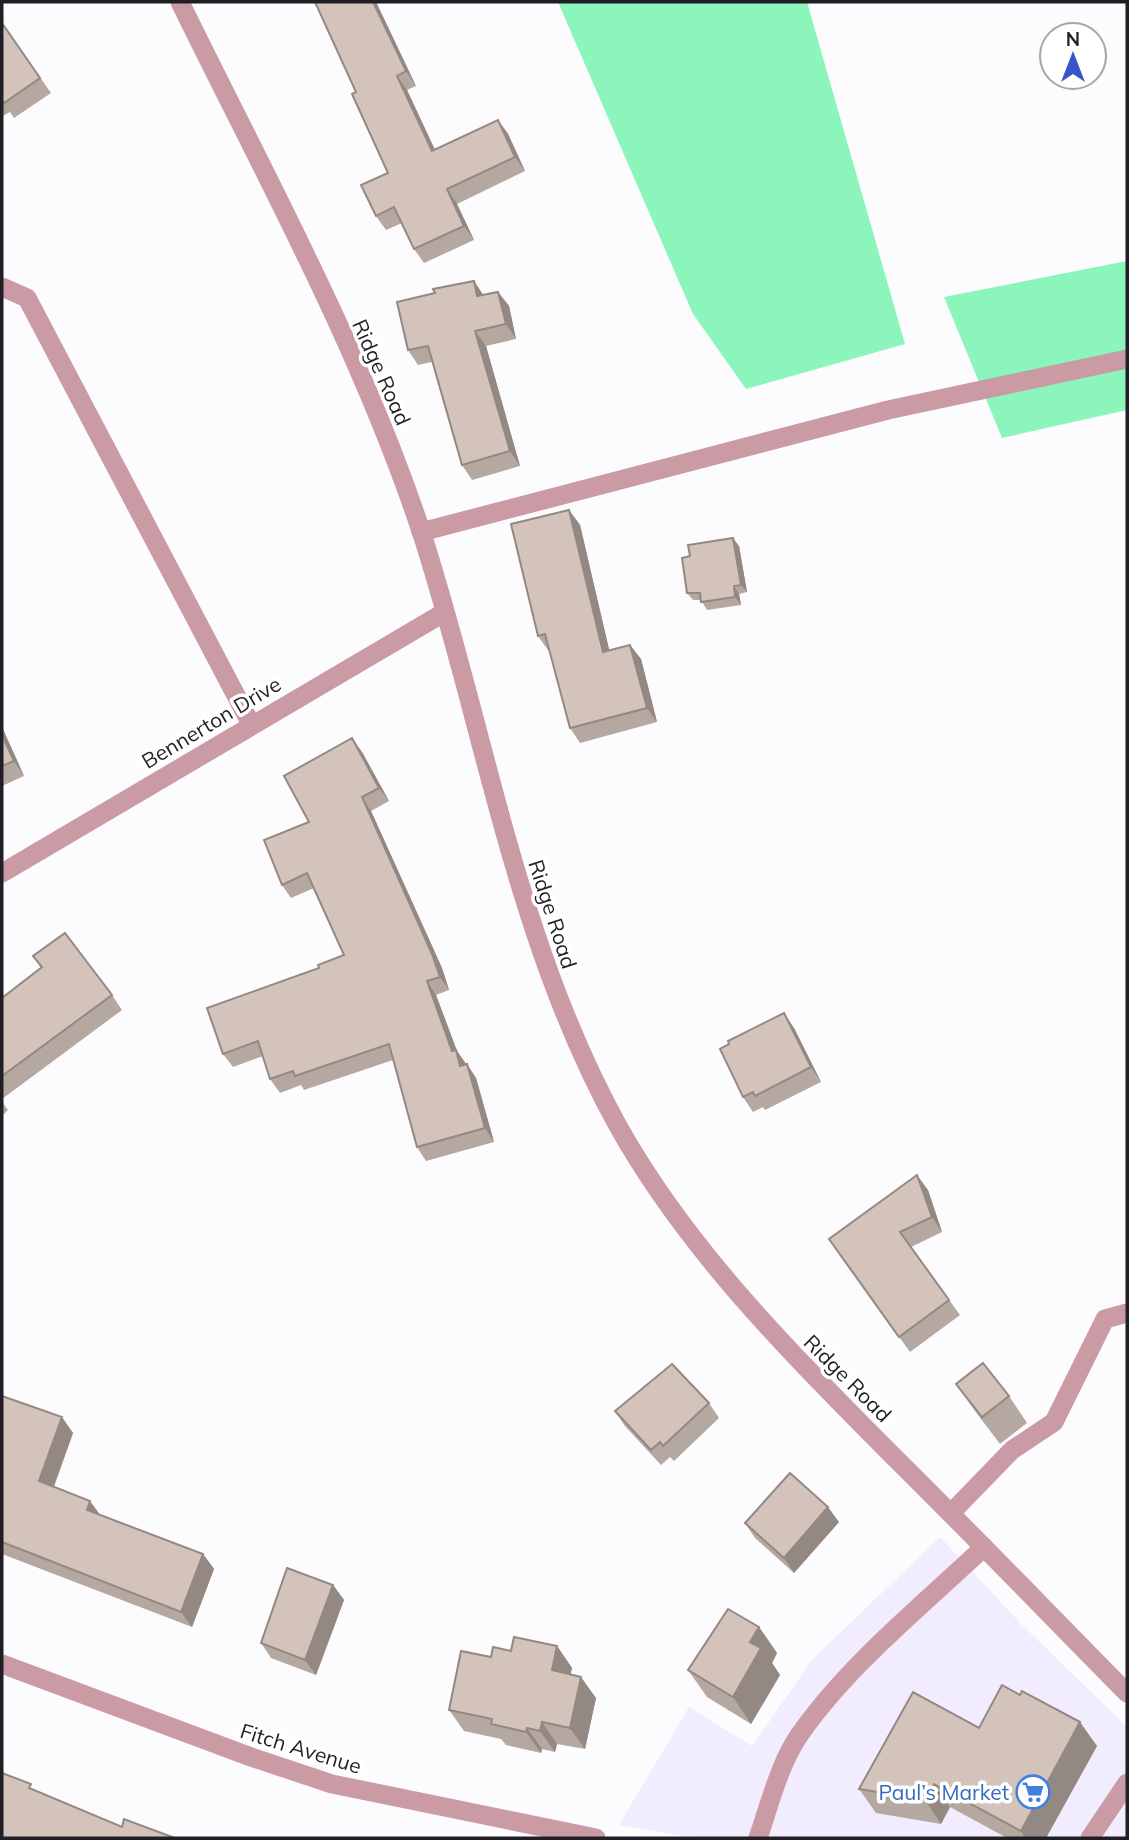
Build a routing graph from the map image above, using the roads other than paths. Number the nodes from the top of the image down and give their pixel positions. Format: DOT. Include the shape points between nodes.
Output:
graph roads {
  1 [pos="180,2"];
  2 [pos="2,287"];
  3 [pos="1127,359"];
  4 [pos="421,532"];
  5 [pos="445,612"];
  6 [pos="251,724"];
  7 [pos="2,873"];
  8 [pos="1127,1313"];
  9 [pos="951,1513"];
  10 [pos="984,1547"];
  11 [pos="2,1664"];
  12 [pos="1127,1693"];
  13 [pos="1127,1783"];
  14 [pos="596,1838"];
  15 [pos="758,1838"];
  16 [pos="1090,1838"];
  1 -- 4 [label="street, Ridge Road" via="368,392"];
  2 -- 6 [label="street" via="27,298"];
  3 -- 4 [label="street" via="888,410"];
  4 -- 5 [label="street, Ridge Road"];
  5 -- 6 [label="street, Bennerton Drive"];
  5 -- 9 [label="street, Ridge Road" via="513,866 547,969 571,1034 619,1128 663,1198 728,1282 797,1359"];
  6 -- 7 [label="street, Bennerton Drive"];
  8 -- 9 [label="street" via="1105,1320 1054,1422 1012,1450"];
  9 -- 10 [label="street, Ridge Road"];
  10 -- 12 [label="street, Ridge Road"];
  10 -- 15 [label="street" via="839,1686 799,1735"];
  11 -- 14 [label="street, Fitch Avenue" via="332,1784"];
  13 -- 16 [label="street"];
}
